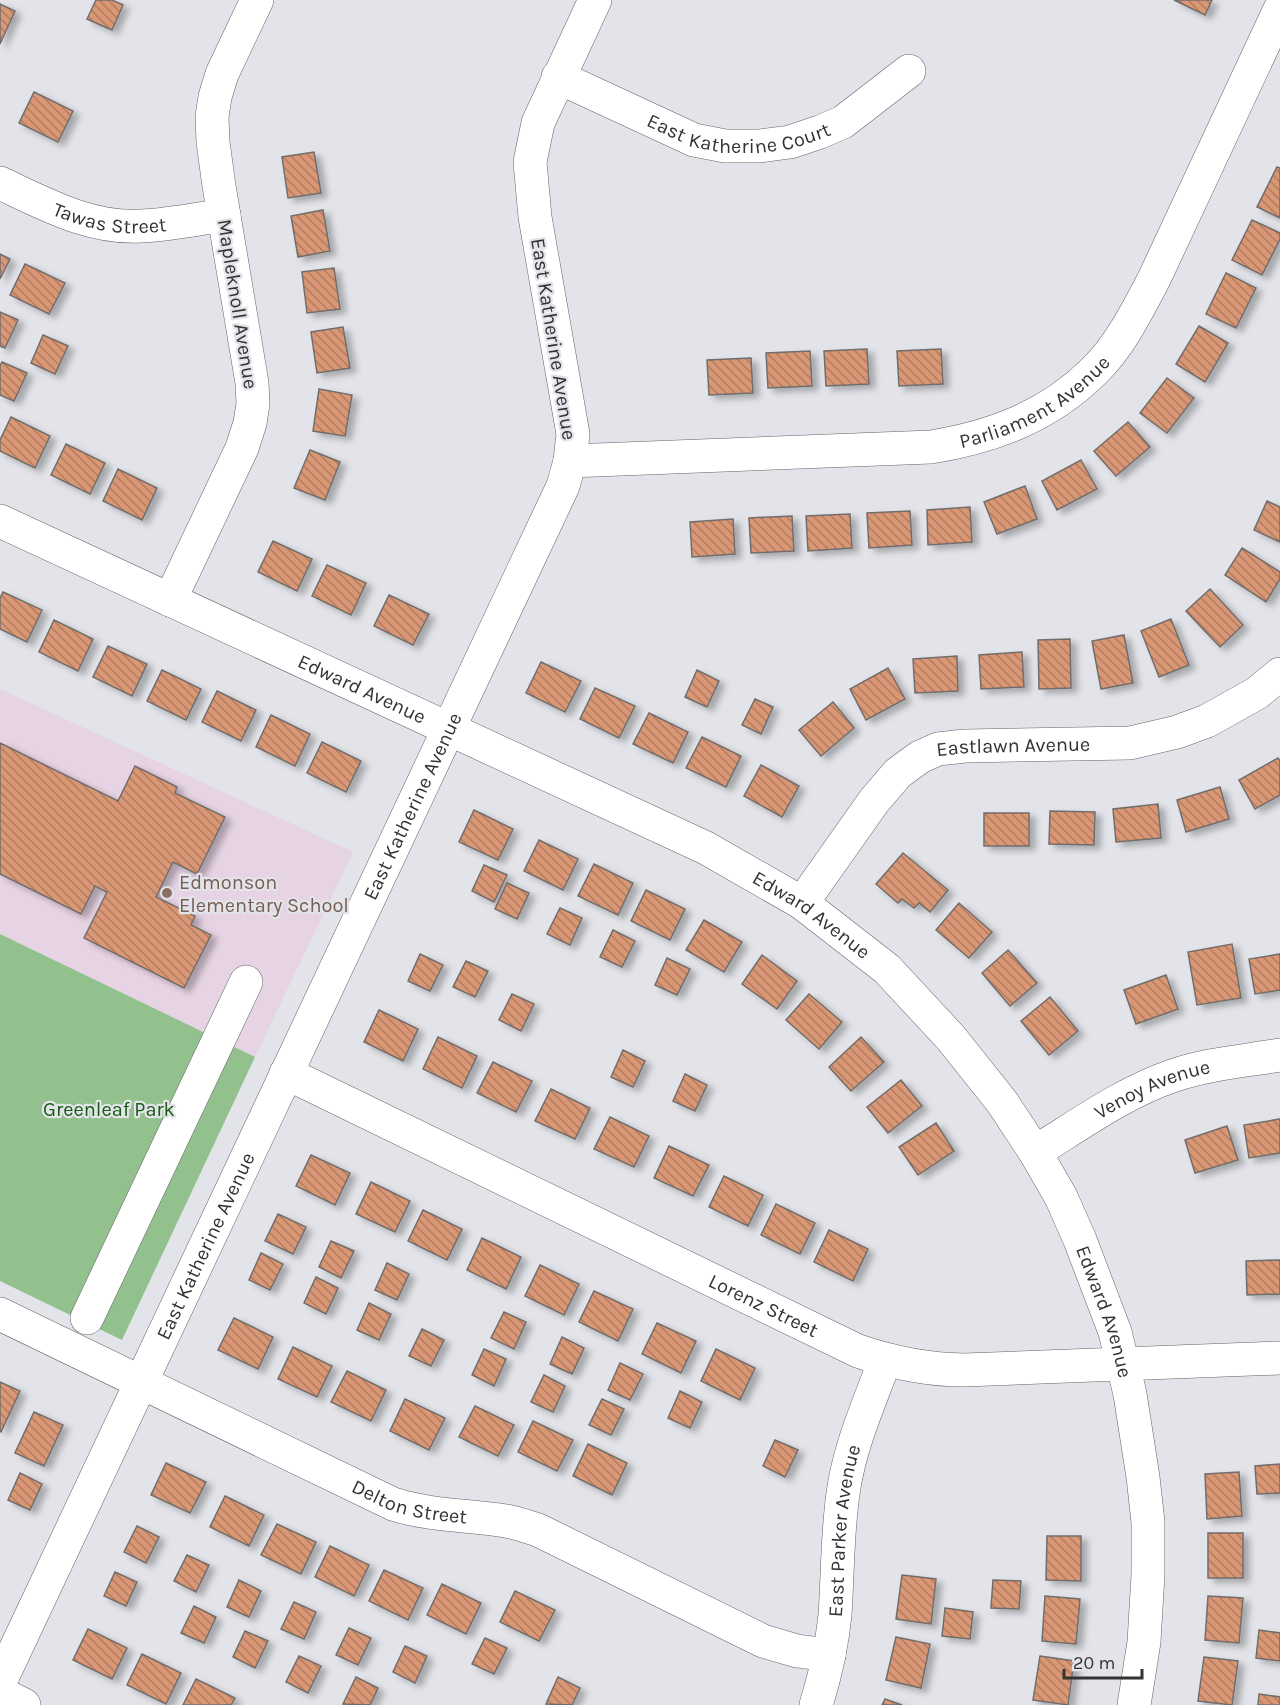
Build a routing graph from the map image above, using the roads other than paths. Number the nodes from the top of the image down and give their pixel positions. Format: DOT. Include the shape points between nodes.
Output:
graph roads {
  1 [pos="256,0"];
  2 [pos="595,0"];
  3 [pos="1280,9"];
  4 [pos="909,71"];
  5 [pos="558,77"];
  6 [pos="0,183"];
  7 [pos="224,215"];
  8 [pos="570,461"];
  9 [pos="0,521"];
  10 [pos="170,600"];
  11 [pos="1280,674"];
  12 [pos="449,728"];
  13 [pos="802,903"];
  14 [pos="246,982"];
  15 [pos="1280,1055"];
  16 [pos="286,1073"];
  17 [pos="1035,1152"];
  18 [pos="0,1314"];
  19 [pos="87,1318"];
  20 [pos="1280,1358"];
  21 [pos="885,1360"];
  22 [pos="1124,1363"];
  23 [pos="141,1382"];
  24 [pos="829,1655"];
  25 [pos="0,1682"];
  26 [pos="0,1693"];
  27 [pos="24,1705"];
  28 [pos="816,1705"];
  29 [pos="1134,1705"];
  1 -- 7 [label="street, Mapleknoll Avenue" via="222,74 212,117"];
  2 -- 5 [label="street, East Katherine Avenue"];
  3 -- 8 [label="street, Parliament Avenue" via="1136,314 1095,370 1048,408 996,433 931,447"];
  4 -- 5 [label="street, East Katherine Court" via="843,122 790,142 759,146 725,146 694,140"];
  5 -- 8 [label="street, East Katherine Avenue" via="538,123 530,180 573,434"];
  6 -- 7 [label="street, Tawas Street" via="59,211 112,225 140,227"];
  7 -- 10 [label="street, Mapleknoll Avenue" via="250,363 253,404 242,448"];
  8 -- 12 [label="street, East Katherine Avenue" via="563,486"];
  9 -- 10 [label="street, Edward Avenue"];
  10 -- 12 [label="street, Edward Avenue"];
  11 -- 13 [label="street, Eastlawn Avenue" via="1257,693 1207,721 1130,743 965,746 938,749 920,757 898,773 874,801"];
  12 -- 13 [label="street, Edward Avenue" via="706,848"];
  12 -- 16 [label="street, East Katherine Avenue"];
  13 -- 17 [label="street, Edward Avenue" via="887,969 977,1070"];
  14 -- 19 [label="street"];
  15 -- 17 [label="street, Venoy Avenue" via="1216,1065 1140,1089"];
  16 -- 21 [label="street, Lorenz Street" via="847,1346"];
  16 -- 23 [label="street, East Katherine Avenue"];
  17 -- 22 [label="street, Edward Avenue" via="1080,1240"];
  18 -- 23 [label="street, Delton Street"];
  20 -- 22 [label="street, Lorenz Street"];
  21 -- 22 [label="street, Lorenz Street" via="939,1370"];
  21 -- 24 [label="street, East Parker Avenue" via="860,1427 844,1486"];
  22 -- 29 [label="street, Edward Avenue" via="1148,1522 1144,1642"];
  23 -- 24 [label="street, Delton Street" via="393,1504 508,1521 538,1530 763,1641"];
  23 -- 25 [label="street, East Katherine Avenue"];
  24 -- 28 [label="street, East Parker Avenue"];
  26 -- 27 [label="street"];
}
